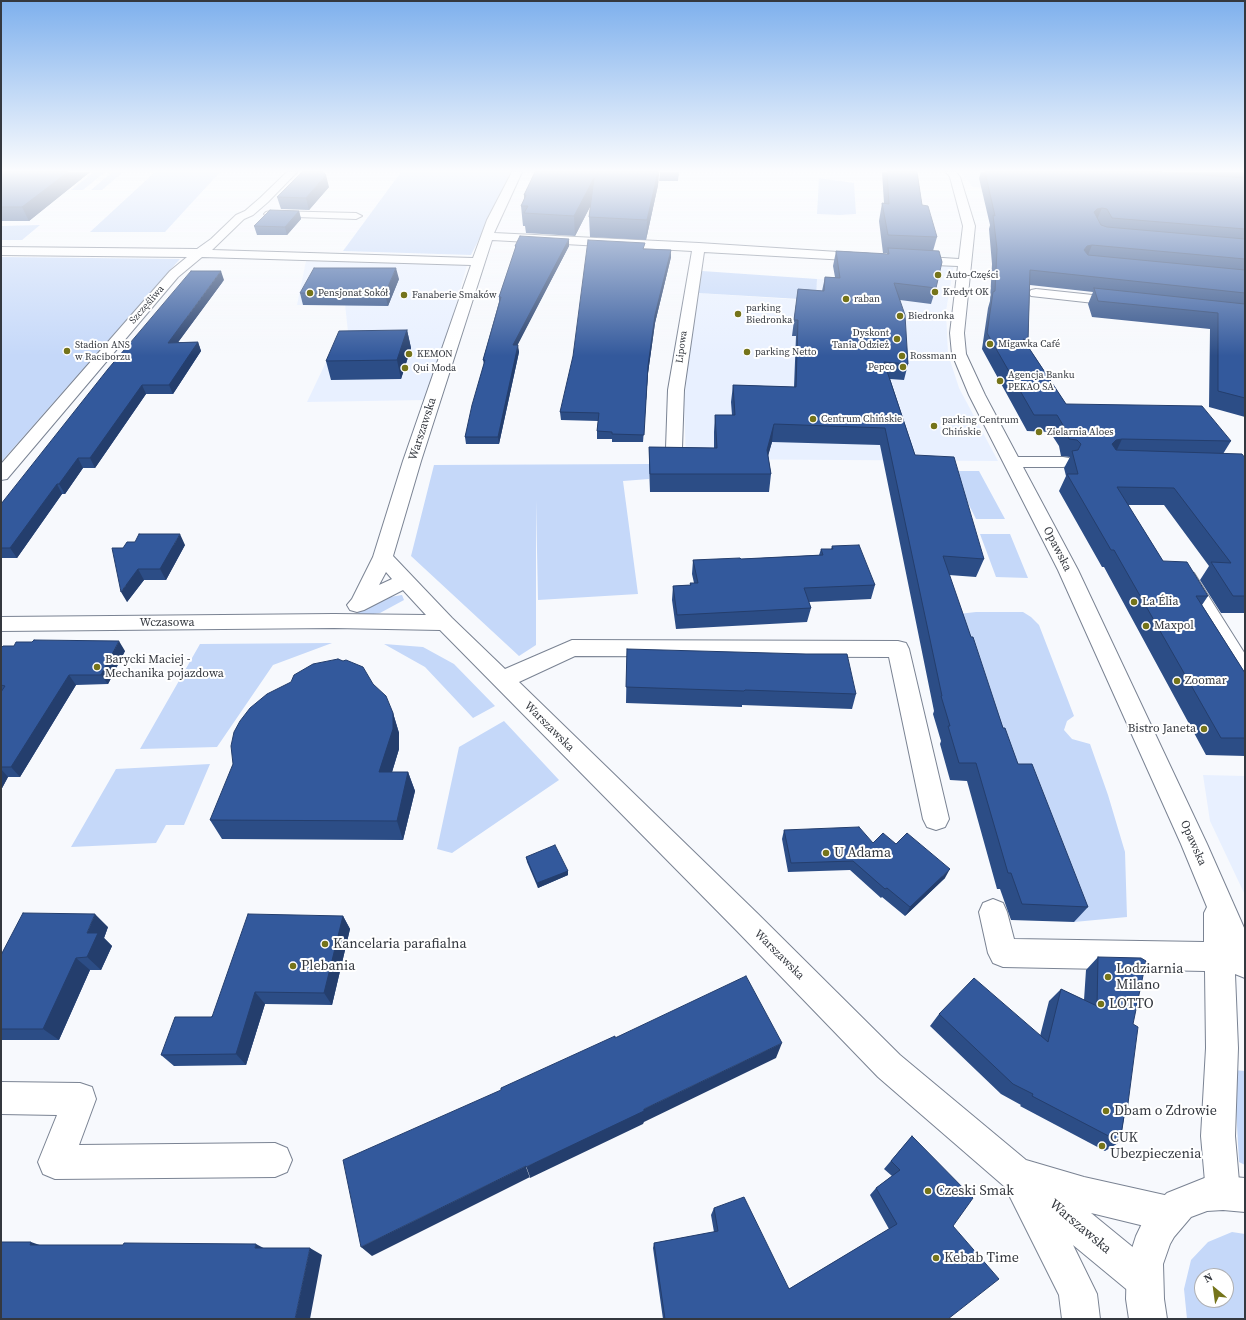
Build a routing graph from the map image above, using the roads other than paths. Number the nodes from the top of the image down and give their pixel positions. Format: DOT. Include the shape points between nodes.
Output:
graph roads {
  1 [pos="224,234"];
  2 [pos="968,234"];
  3 [pos="486,236"];
  4 [pos="698,247"];
  5 [pos="1,251"];
  6 [pos="199,253"];
  7 [pos="878,258"];
  8 [pos="900,259"];
  9 [pos="478,262"];
  10 [pos="966,263"];
  11 [pos="1036,294"];
  12 [pos="1137,304"];
  13 [pos="674,448"];
  14 [pos="1011,462"];
  15 [pos="1063,462"];
  16 [pos="1,474"];
  17 [pos="383,557"];
  18 [pos="1183,572"];
  19 [pos="405,582"];
  20 [pos="420,598"];
  21 [pos="361,602"];
  22 [pos="334,621"];
  23 [pos="375,623"];
  24 [pos="445,623"];
  25 [pos="1,624"];
  26 [pos="1245,672"];
  27 [pos="502,680"];
  28 [pos="936,819"];
  29 [pos="992,912"];
  30 [pos="1236,959"];
  31 [pos="1,1098"];
  32 [pos="275,1160"];
  33 [pos="1016,1174"];
  34 [pos="1234,1194"];
  35 [pos="1169,1214"];
  36 [pos="1142,1307"];
  37 [pos="1081,1319"];
  1 -- 6 [label="street, Szczęśliwa"];
  2 -- 10 [label="street, Opawska"];
  3 -- 4 [label="street"];
  3 -- 9 [label="street, Warszawska"];
  4 -- 7 [label="street"];
  4 -- 13 [label="street, Lipowa" via="676,390"];
  5 -- 6 [label="street"];
  6 -- 9 [label="street"];
  6 -- 16 [label="street, Szczęśliwa" via="174,274"];
  8 -- 10 [label="street"];
  9 -- 17 [label="street, Warszawska" via="414,454"];
  10 -- 14 [label="street, Opawska" via="957,333 959,354"];
  11 -- 12 [label="street"];
  14 -- 15 [label="street"];
  14 -- 30 [label="street, Opawska" via="1068,570 1194,844 1218,900"];
  17 -- 19 [label="street, Warszawska"];
  17 -- 21 [label="street"];
  18 -- 26 [label="street"];
  19 -- 20 [label="street, Warszawska"];
  19 -- 21 [label="street"];
  20 -- 23 [label="street"];
  20 -- 24 [label="street, Warszawska"];
  21 -- 22 [label="street"];
  22 -- 23 [label="street, Wczasowa"];
  22 -- 25 [label="street, Wczasowa"];
  23 -- 24 [label="street, Wczasowa"];
  24 -- 27 [label="street, Warszawska"];
  27 -- 28 [label="street" via="572,648 898,649"];
  27 -- 33 [label="street, Warszawska" via="889,1066"];
  29 -- 30 [label="street" via="1003,953"];
  30 -- 34 [label="street, Opawska" via="1222,1048 1218,1136"];
  31 -- 32 [label="street" via="80,1099 55,1162"];
  33 -- 35 [label="street, Warszawska" via="1084,1194"];
  33 -- 36 [label="street, Warszawska"];
  33 -- 37 [label="street, Warszawska" via="1078,1294"];
  34 -- 35 [label="street" via="1207,1194 1193,1198"];
  35 -- 36 [label="street" via="1154,1236 1149,1249"];
}
